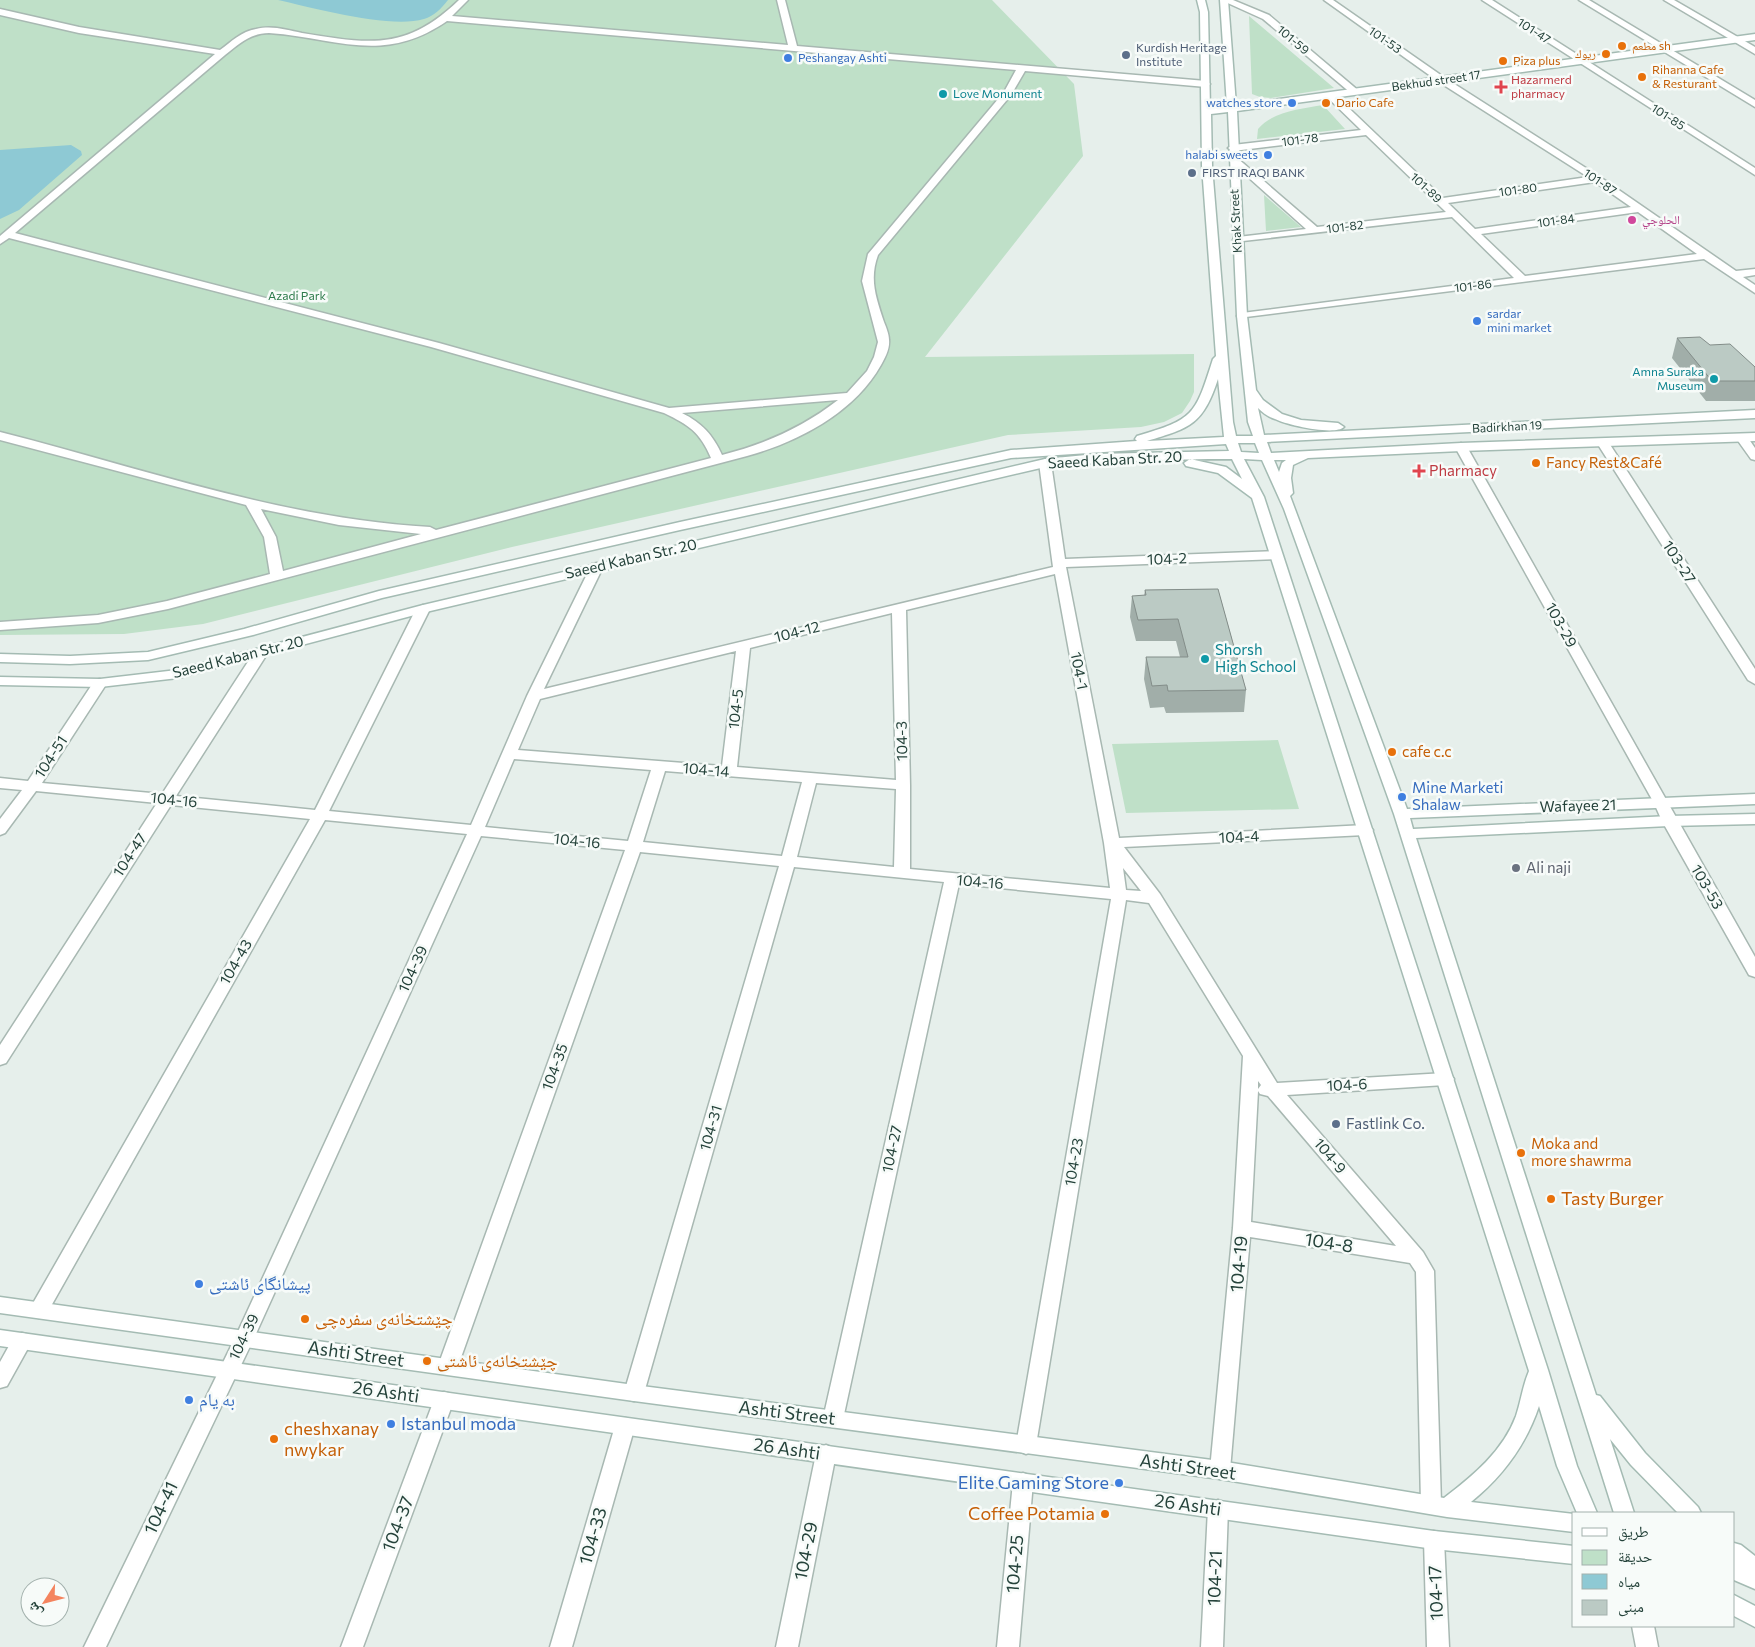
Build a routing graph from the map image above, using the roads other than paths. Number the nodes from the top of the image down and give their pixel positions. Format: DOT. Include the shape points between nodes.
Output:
graph roads {
  1 [pos="464,0"];
  2 [pos="782,0"];
  3 [pos="1201,0"];
  4 [pos="1224,0"];
  5 [pos="1328,0"];
  6 [pos="1486,0"];
  7 [pos="1583,0"];
  8 [pos="1668,0"];
  9 [pos="0,12"];
  10 [pos="446,18"];
  11 [pos="1755,38"];
  12 [pos="1736,40"];
  13 [pos="793,48"];
  14 [pos="1666,50"];
  15 [pos="1755,51"];
  16 [pos="222,53"];
  17 [pos="1582,62"];
  18 [pos="1022,68"];
  19 [pos="1442,80"];
  20 [pos="1206,84"];
  21 [pos="1355,92"];
  22 [pos="1330,95"];
  23 [pos="1755,104"];
  24 [pos="1232,109"];
  25 [pos="1206,112"];
  26 [pos="1367,132"];
  27 [pos="1233,148"];
  28 [pos="1233,160"];
  29 [pos="1755,172"];
  30 [pos="1597,179"];
  31 [pos="1439,200"];
  32 [pos="1639,209"];
  33 [pos="1453,214"];
  34 [pos="1315,231"];
  35 [pos="1473,232"];
  36 [pos="4,238"];
  37 [pos="1238,240"];
  38 [pos="1705,256"];
  39 [pos="1755,272"];
  40 [pos="1733,275"];
  41 [pos="1523,280"];
  42 [pos="1755,290"];
  43 [pos="1242,316"];
  44 [pos="1221,353"];
  45 [pos="1250,388"];
  46 [pos="849,396"];
  47 [pos="668,411"];
  48 [pos="1755,414"];
  49 [pos="1410,432"];
  50 [pos="0,436"];
  51 [pos="1755,437"];
  52 [pos="1742,438"];
  53 [pos="1260,440"];
  54 [pos="1603,443"];
  55 [pos="1116,446"];
  56 [pos="1461,447"];
  57 [pos="1233,448"];
  58 [pos="1325,453"];
  59 [pos="1755,456"];
  60 [pos="1266,457"];
  61 [pos="1096,458"];
  62 [pos="718,460"];
  63 [pos="1045,463"];
  64 [pos="1258,497"];
  65 [pos="250,502"];
  66 [pos="1290,510"];
  67 [pos="448,531"];
  68 [pos="1276,554"];
  69 [pos="1060,566"];
  70 [pos="597,567"];
  71 [pos="277,576"];
  72 [pos="899,608"];
  73 [pos="422,609"];
  74 [pos="0,626"];
  75 [pos="743,646"];
  76 [pos="262,651"];
  77 [pos="0,658"];
  78 [pos="1755,680"];
  79 [pos="0,681"];
  80 [pos="100,682"];
  81 [pos="534,696"];
  82 [pos="509,754"];
  83 [pos="660,766"];
  84 [pos="729,772"];
  85 [pos="810,778"];
  86 [pos="0,782"];
  87 [pos="903,785"];
  88 [pos="32,786"];
  89 [pos="166,799"];
  90 [pos="1755,799"];
  91 [pos="1661,803"];
  92 [pos="1401,814"];
  93 [pos="320,815"];
  94 [pos="1755,820"];
  95 [pos="1669,821"];
  96 [pos="0,830"];
  97 [pos="1365,830"];
  98 [pos="476,831"];
  99 [pos="1407,834"];
  100 [pos="1112,843"];
  101 [pos="634,847"];
  102 [pos="788,862"];
  103 [pos="902,874"];
  104 [pos="952,879"];
  105 [pos="1118,887"];
  106 [pos="1154,898"];
  107 [pos="1755,970"];
  108 [pos="1251,1057"];
  109 [pos="0,1059"];
  110 [pos="1445,1079"];
  111 [pos="1272,1089"];
  112 [pos="1250,1091"];
  113 [pos="1242,1228"];
  114 [pos="1416,1257"];
  115 [pos="0,1305"];
  116 [pos="39,1310"];
  117 [pos="0,1338"];
  118 [pos="244,1338"];
  119 [pos="22,1341"];
  120 [pos="448,1366"];
  121 [pos="227,1370"];
  122 [pos="1538,1370"];
  123 [pos="0,1380"];
  124 [pos="1585,1390"];
  125 [pos="634,1393"];
  126 [pos="444,1400"];
  127 [pos="833,1419"];
  128 [pos="625,1426"];
  129 [pos="1026,1445"];
  130 [pos="826,1454"];
  131 [pos="1220,1470"];
  132 [pos="1022,1482"];
  133 [pos="1439,1506"];
  134 [pos="1218,1509"];
  135 [pos="1587,1512"];
  136 [pos="1624,1512"];
  137 [pos="1690,1512"];
  138 [pos="1572,1523"];
  139 [pos="1434,1540"];
  140 [pos="1735,1553"];
  141 [pos="1572,1555"];
  142 [pos="1755,1569"];
  143 [pos="1735,1570"];
  144 [pos="1755,1579"];
  145 [pos="1735,1607"];
  146 [pos="1755,1617"];
  147 [pos="95,1647"];
  148 [pos="352,1647"];
  149 [pos="561,1647"];
  150 [pos="787,1647"];
  151 [pos="1008,1647"];
  152 [pos="1212,1647"];
  153 [pos="1438,1647"];
  1 -- 10 [label="street"];
  2 -- 13 [label="street"];
  3 -- 20 [label="street"];
  4 -- 21 [label="street, 101-59" via="1266,17"];
  4 -- 24 [label="street, Khak Street"];
  5 -- 19 [label="street, 101-53"];
  6 -- 17 [label="street, 101-47"];
  7 -- 14 [label="street"];
  8 -- 12 [label="street"];
  9 -- 16 [label="street" via="79,30"];
  10 -- 13 [label="street"];
  10 -- 16 [label="street" via="424,33 394,43 347,42 270,30 247,35"];
  11 -- 12 [label="street, Bekhud street 17"];
  12 -- 14 [label="street, Bekhud street 17"];
  12 -- 15 [label="street"];
  13 -- 18 [label="street"];
  14 -- 17 [label="street, Bekhud street 17"];
  14 -- 23 [label="street"];
  16 -- 36 [label="street"];
  17 -- 19 [label="street, Bekhud street 17"];
  17 -- 29 [label="street, 101-85"];
  18 -- 20 [label="street"];
  18 -- 46 [label="street" via="1008,93 873,254 867,268 867,284 884,340 869,376"];
  19 -- 21 [label="street, Bekhud street 17"];
  19 -- 30 [label="street, 101-87"];
  20 -- 25 [label="street"];
  21 -- 22 [label="street, Bekhud street 17"];
  22 -- 24 [label="street, Bekhud street 17"];
  22 -- 26 [label="street, 101-89"];
  24 -- 25 [label="street, Bekhud street 17"];
  24 -- 27 [label="street, Khak Street"];
  25 -- 44 [label="street"];
  26 -- 27 [label="street, 101-78"];
  26 -- 31 [label="street, 101-89"];
  27 -- 28 [label="street, Khak Street"];
  28 -- 34 [label="street"];
  28 -- 37 [label="street, Khak Street"];
  30 -- 31 [label="street, 101-80"];
  30 -- 32 [label="street, 101-87"];
  31 -- 33 [label="street, 101-89"];
  32 -- 35 [label="street, 101-84"];
  32 -- 38 [label="street, 101-87"];
  33 -- 34 [label="street, 101-82"];
  33 -- 35 [label="street, 101-89"];
  34 -- 37 [label="street, 101-82"];
  35 -- 41 [label="street, 101-89"];
  36 -- 47 [label="street" via="426,342"];
  37 -- 43 [label="street, Khak Street"];
  38 -- 40 [label="street, 101-87"];
  38 -- 41 [label="street, 101-86"];
  39 -- 40 [label="street"];
  40 -- 42 [label="street, 101-87"];
  41 -- 43 [label="street, 101-86"];
  43 -- 45 [label="street, Khak Street"];
  44 -- 55 [label="street" via="1203,406 1193,419 1169,431"];
  44 -- 57 [label="street" via="1227,422"];
  45 -- 49 [label="street" via="1266,411 1292,422"];
  45 -- 53 [label="street, Khak Street"];
  46 -- 47 [label="street"];
  46 -- 62 [label="street" via="801,431 767,446"];
  47 -- 62 [label="street" via="703,431"];
  48 -- 49 [label="street, Badirkhan 19"];
  49 -- 53 [label="street, Badirkhan 19"];
  50 -- 65 [label="street"];
  51 -- 52 [label="street, Badirkhan 19"];
  52 -- 54 [label="street, Badirkhan 19"];
  52 -- 59 [label="street"];
  53 -- 57 [label="street, Saeed Kaban Str. 20"];
  53 -- 60 [label="street, Khak Street"];
  54 -- 56 [label="street, Badirkhan 19"];
  54 -- 78 [label="street, 103-27"];
  55 -- 57 [label="street, Saeed Kaban Str. 20"];
  55 -- 77 [label="street, Saeed Kaban Str. 20" via="1012,454 924,473 379,595 148,656 70,660"];
  56 -- 58 [label="street, Badirkhan 19"];
  56 -- 91 [label="street, 103-29"];
  57 -- 60 [label="street, Saeed Kaban Str. 20"];
  57 -- 61 [label="street, Saeed Kaban Str. 20"];
  57 -- 64 [label="street"];
  58 -- 60 [label="street, Badirkhan 19"];
  58 -- 66 [label="street" via="1288,463 1284,475"];
  60 -- 66 [label="street, Khak Street"];
  61 -- 63 [label="street, Saeed Kaban Str. 20"];
  61 -- 64 [label="street" via="1207,465 1222,470"];
  62 -- 67 [label="street"];
  63 -- 69 [label="street, 104-1"];
  63 -- 70 [label="street, Saeed Kaban Str. 20"];
  64 -- 68 [label="street"];
  65 -- 67 [label="street" via="358,525"];
  65 -- 71 [label="street" via="265,524 274,548"];
  66 -- 92 [label="street"];
  67 -- 71 [label="street"];
  68 -- 69 [label="street, 104-2"];
  68 -- 97 [label="street"];
  69 -- 72 [label="street, 104-12"];
  69 -- 100 [label="street, 104-1"];
  70 -- 73 [label="street, Saeed Kaban Str. 20"];
  70 -- 81 [label="street, 104-39"];
  71 -- 74 [label="street" via="168,605 98,619"];
  72 -- 75 [label="street, 104-12"];
  72 -- 87 [label="street, 104-3"];
  73 -- 76 [label="street, Saeed Kaban Str. 20"];
  73 -- 93 [label="street, 104-43"];
  75 -- 81 [label="street, 104-12"];
  75 -- 84 [label="street, 104-5"];
  76 -- 80 [label="street, Saeed Kaban Str. 20" via="178,674"];
  76 -- 89 [label="street, 104-47"];
  79 -- 80 [label="street, Saeed Kaban Str. 20"];
  80 -- 88 [label="street, 104-51"];
  81 -- 82 [label="street, 104-39"];
  82 -- 83 [label="street, 104-14"];
  82 -- 98 [label="street, 104-39"];
  83 -- 84 [label="street, 104-14"];
  83 -- 101 [label="street, 104-35"];
  84 -- 85 [label="street, 104-14"];
  85 -- 87 [label="street, 104-14"];
  85 -- 102 [label="street, 104-31"];
  86 -- 88 [label="street, 104-16"];
  87 -- 103 [label="street, 104-3"];
  88 -- 89 [label="street, 104-16"];
  88 -- 96 [label="street, 104-51"];
  89 -- 93 [label="street, 104-16"];
  89 -- 109 [label="street, 104-47"];
  90 -- 91 [label="street, Wafayee 21"];
  91 -- 92 [label="street, Wafayee 21"];
  91 -- 95 [label="street, 103-53"];
  92 -- 99 [label="street"];
  93 -- 98 [label="street, 104-16"];
  93 -- 116 [label="street, 104-43"];
  94 -- 95 [label="street, Wafayee 21"];
  95 -- 99 [label="street, Wafayee 21"];
  95 -- 107 [label="street, 103-53"];
  97 -- 100 [label="street, 104-4"];
  97 -- 110 [label="street"];
  98 -- 101 [label="street, 104-16"];
  98 -- 118 [label="street, 104-39"];
  99 -- 124 [label="street"];
  100 -- 105 [label="street, 104-1"];
  100 -- 106 [label="street, 104-9"];
  101 -- 102 [label="street, 104-16"];
  101 -- 120 [label="street, 104-35"];
  102 -- 103 [label="street, 104-16"];
  102 -- 125 [label="street, 104-31"];
  103 -- 104 [label="street, 104-16"];
  104 -- 105 [label="street, 104-16"];
  104 -- 127 [label="street, 104-27"];
  105 -- 106 [label="street, 104-16"];
  105 -- 129 [label="street, 104-23"];
  106 -- 108 [label="street, 104-9"];
  108 -- 111 [label="street, 104-9"];
  108 -- 112 [label="street, 104-19"];
  110 -- 111 [label="street, 104-6"];
  110 -- 122 [label="street"];
  111 -- 112 [label="street, 104-6"];
  111 -- 114 [label="street, 104-9"];
  112 -- 113 [label="street, 104-19"];
  113 -- 114 [label="street, 104-8"];
  113 -- 131 [label="street, 104-19"];
  114 -- 133 [label="street, 104-9" via="1424,1271"];
  115 -- 116 [label="street, Ashti Street"];
  116 -- 118 [label="street, Ashti Street"];
  117 -- 119 [label="street, 26 Ashti"];
  118 -- 120 [label="street, Ashti Street"];
  118 -- 121 [label="street, 104-39"];
  119 -- 121 [label="street, 26 Ashti"];
  119 -- 123 [label="street"];
  120 -- 125 [label="street, Ashti Street"];
  121 -- 126 [label="street, 26 Ashti"];
  121 -- 147 [label="street, 104-41"];
  122 -- 133 [label="street" via="1532,1402 1520,1432 1502,1461 1477,1486"];
  122 -- 135 [label="street" via="1567,1466"];
  124 -- 136 [label="street"];
  124 -- 137 [label="street" via="1638,1459"];
  125 -- 127 [label="street, Ashti Street"];
  126 -- 128 [label="street, 26 Ashti"];
  126 -- 148 [label="street, 104-37"];
  127 -- 129 [label="street, Ashti Street"];
  128 -- 130 [label="street, 26 Ashti"];
  128 -- 149 [label="street, 104-33"];
  129 -- 131 [label="street, Ashti Street"];
  130 -- 132 [label="street, 26 Ashti"];
  130 -- 150 [label="street, 104-29"];
  131 -- 133 [label="street, Ashti Street"];
  132 -- 134 [label="street, 26 Ashti"];
  132 -- 151 [label="street, 104-25"];
  133 -- 138 [label="street, Ashti Street"];
  134 -- 139 [label="street, 26 Ashti"];
  134 -- 152 [label="street, 104-21"];
  139 -- 141 [label="street, 26 Ashti"];
  139 -- 153 [label="street, 104-17"];
  140 -- 142 [label="street"];
  143 -- 144 [label="street"];
  145 -- 146 [label="street"];
}
